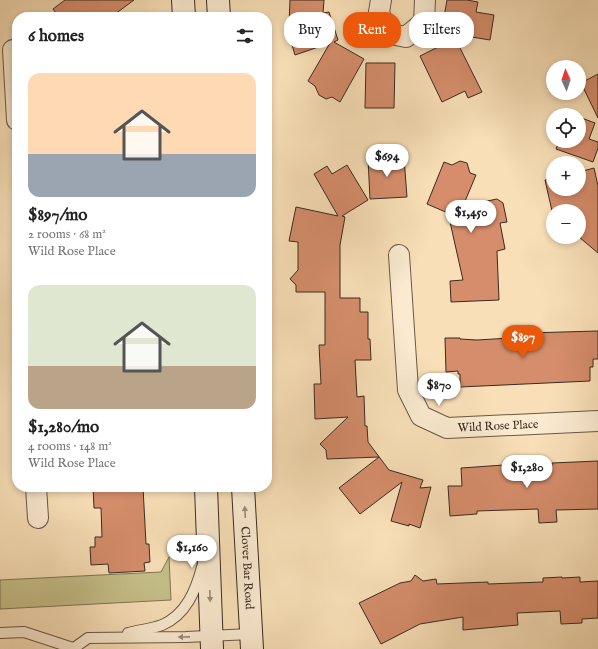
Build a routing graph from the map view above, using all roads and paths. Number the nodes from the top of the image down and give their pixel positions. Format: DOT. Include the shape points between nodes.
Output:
graph roads {
  1 [pos="183,0"];
  2 [pos="218,0"];
  3 [pos="381,0"];
  4 [pos="425,0"];
  5 [pos="184,12"];
  6 [pos="219,12"];
  7 [pos="12,89"];
  8 [pos="11,109"];
  9 [pos="399,255"];
  10 [pos="598,421"];
  11 [pos="36,492"];
  12 [pos="206,492"];
  13 [pos="243,492"];
  14 [pos="38,518"];
  15 [pos="208,541"];
  16 [pos="0,633"];
  17 [pos="113,637"];
  18 [pos="212,642"];
  19 [pos="251,642"];
  20 [pos="75,649"];
  1 -- 5 [label="main road"];
  2 -- 6 [label="main road"];
  3 -- 4 [label="street" via="379,12 386,33 406,37 424,22"];
  7 -- 8 [label="street"];
  9 -- 10 [label="street, Wild Rose Place" via="408,390 421,416 447,428"];
  11 -- 14 [label="street"];
  12 -- 15 [label="main road"];
  19 -- 13 [label="main road, Clover Bar Road, one-way"];
  15 -- 17 [label="lane" via="198,580 185,607 163,624"];
  15 -- 18 [label="main road, one-way"];
  16 -- 20 [label="lane" via="24,632"];
  18 -- 17 [label="lane, one-way"];
  17 -- 20 [label="lane" via="88,638"];
  18 -- 19 [label="lane"];
}
